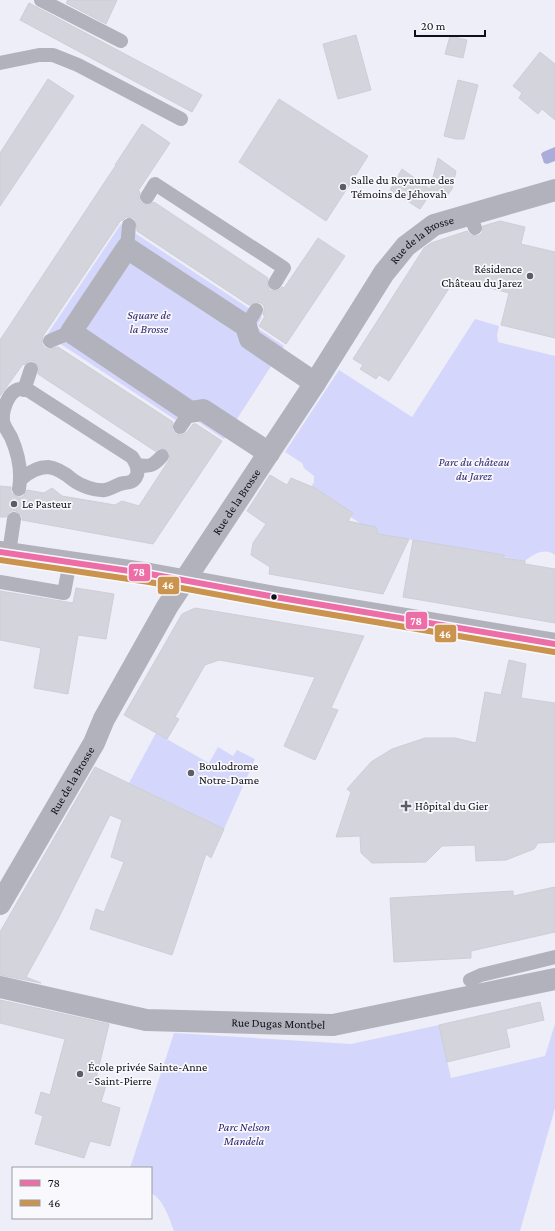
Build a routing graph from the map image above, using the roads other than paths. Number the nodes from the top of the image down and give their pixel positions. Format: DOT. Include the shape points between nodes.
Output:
graph roads {
  1 [pos="41,0"];
  2 [pos="121,41"];
  3 [pos="0,63"];
  4 [pos="181,119"];
  5 [pos="555,190"];
  6 [pos="147,197"];
  7 [pos="129,225"];
  8 [pos="127,248"];
  9 [pos="275,282"];
  10 [pos="71,332"];
  11 [pos="50,341"];
  12 [pos="31,369"];
  13 [pos="315,383"];
  14 [pos="24,390"];
  15 [pos="269,453"];
  16 [pos="162,456"];
  17 [pos="137,465"];
  18 [pos="14,519"];
  19 [pos="5,552"];
  20 [pos="70,561"];
  21 [pos="184,581"];
  22 [pos="0,582"];
  23 [pos="555,644"];
  24 [pos="0,904"];
  25 [pos="555,958"];
  26 [pos="555,979"];
  27 [pos="0,987"];
  28 [pos="478,987"];
  1 -- 2 [label="lane"];
  3 -- 4 [label="lane" via="39,55 53,55 78,65"];
  5 -- 13 [label="street, Rue de la Brosse" via="473,222 434,225 406,246 384,272"];
  6 -- 9 [label="lane" via="155,184 284,268"];
  7 -- 8 [label="lane"];
  8 -- 10 [label="street"];
  8 -- 13 [label="street" via="251,318 250,339"];
  10 -- 11 [label="lane"];
  10 -- 15 [label="street" via="185,419 203,410"];
  12 -- 14 [label="lane"];
  13 -- 15 [label="street, Rue de la Brosse"];
  14 -- 17 [label="lane" via="28,390 132,457"];
  14 -- 17 [label="lane" via="13,392 4,411 3,422 17,454 20,484 29,472 50,468 67,474 79,484 106,490 135,479 138,473"];
  15 -- 21 [label="street, Rue de la Brosse"];
  16 -- 17 [label="lane" via="149,466"];
  18 -- 19 [label="lane"];
  19 -- 20 [label="street"];
  20 -- 21 [label="street"];
  20 -- 22 [label="lane" via="64,593"];
  21 -- 23 [label="street"];
  21 -- 24 [label="street, Rue de la Brosse"];
  25 -- 28 [label="lane" via="481,975"];
  26 -- 28 [label="street, Rue Dugas Montbel"];
  27 -- 28 [label="street, Rue Dugas Montbel" via="146,1020 333,1025"];
}
